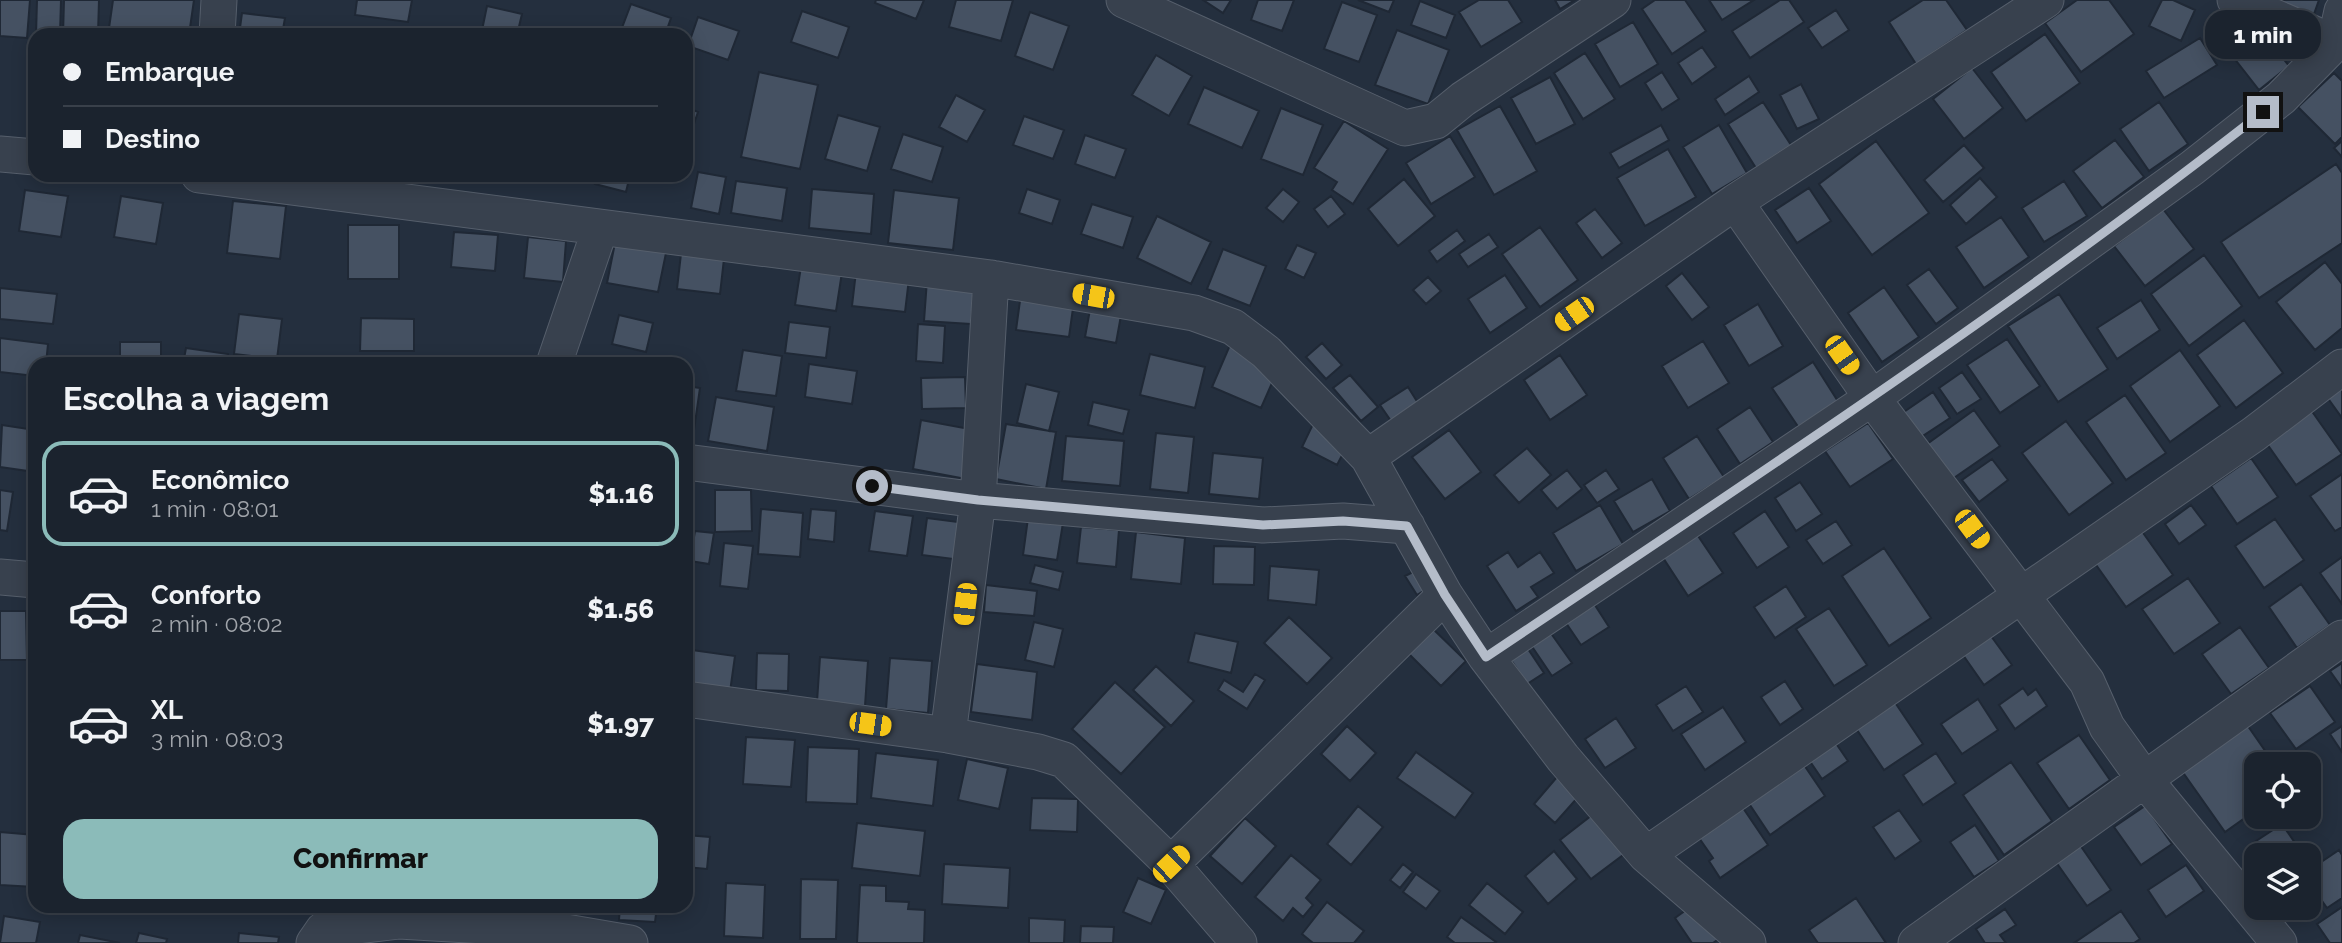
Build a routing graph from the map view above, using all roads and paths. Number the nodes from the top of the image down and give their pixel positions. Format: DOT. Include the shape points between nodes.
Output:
graph roads {
  1 [pos="219,0"];
  2 [pos="1124,0"];
  3 [pos="1613,0"];
  4 [pos="2046,0"];
  5 [pos="2235,0"];
  6 [pos="2338,27"];
  7 [pos="217,28"];
  8 [pos="0,153"];
  9 [pos="28,156"];
  10 [pos="256,182"];
  11 [pos="1735,202"];
  12 [pos="600,229"];
  13 [pos="991,278"];
  14 [pos="556,357"];
  15 [pos="2342,367"];
  16 [pos="1872,398"];
  17 [pos="1368,457"];
  18 [pos="693,463"];
  19 [pos="978,500"];
  20 [pos="1407,526"];
  21 [pos="0,577"];
  22 [pos="28,579"];
  23 [pos="1445,595"];
  24 [pos="2022,595"];
  25 [pos="2342,638"];
  26 [pos="1486,657"];
  27 [pos="693,700"];
  28 [pos="948,735"];
  29 [pos="2145,780"];
  30 [pos="1646,855"];
  31 [pos="1171,864"];
  32 [pos="314,943"];
  33 [pos="630,943"];
  34 [pos="1239,943"];
  35 [pos="1748,943"];
  36 [pos="1916,943"];
  37 [pos="2279,943"];
  1 -- 7 [label="street"];
  2 -- 3 [label="street" via="1405,128 1436,121"];
  4 -- 11 [label="street"];
  5 -- 6 [label="street"];
  6 -- 16 [label="street" via="2281,97 2192,168"];
  8 -- 9 [label="street"];
  10 -- 12 [label="street"];
  11 -- 16 [label="street"];
  11 -- 17 [label="street"];
  12 -- 13 [label="street"];
  12 -- 14 [label="street"];
  13 -- 17 [label="street" via="1194,313 1233,327 1266,352"];
  13 -- 19 [label="street"];
  15 -- 24 [label="street" via="2254,434"];
  16 -- 24 [label="street"];
  16 -- 26 [label="street"];
  17 -- 20 [label="street"];
  18 -- 19 [label="street"];
  19 -- 20 [label="street" via="1263,525 1343,521"];
  19 -- 28 [label="street"];
  20 -- 23 [label="street"];
  21 -- 22 [label="street"];
  23 -- 26 [label="street"];
  23 -- 31 [label="street"];
  24 -- 29 [label="street" via="2087,682 2107,727"];
  24 -- 30 [label="street"];
  25 -- 29 [label="street"];
  26 -- 30 [label="street" via="1563,758"];
  27 -- 28 [label="street"];
  28 -- 31 [label="street" via="1064,760"];
  29 -- 36 [label="street"];
  29 -- 37 [label="street"];
  30 -- 35 [label="street"];
  31 -- 34 [label="street"];
  32 -- 33 [label="street" via="323,930 399,921 554,930"];
}
